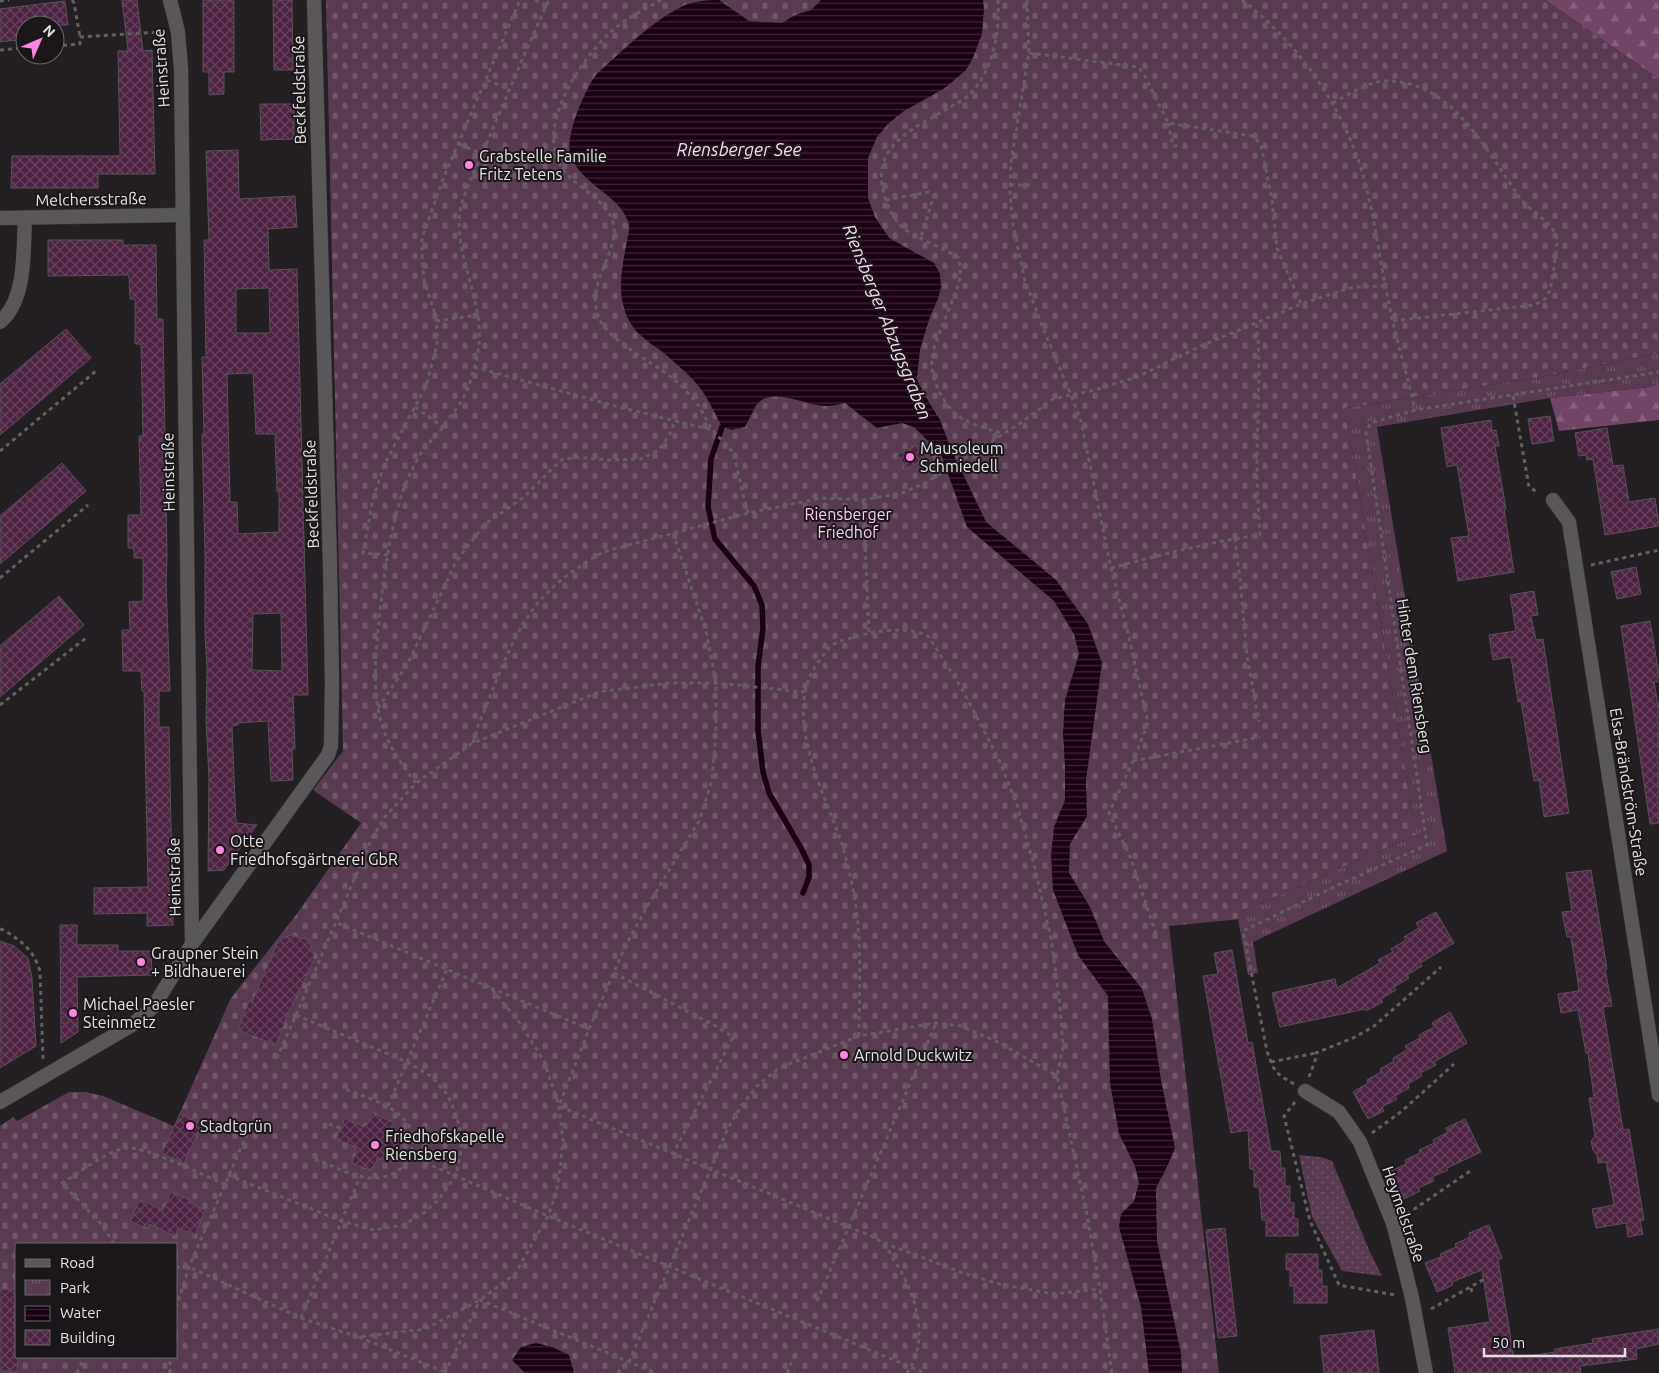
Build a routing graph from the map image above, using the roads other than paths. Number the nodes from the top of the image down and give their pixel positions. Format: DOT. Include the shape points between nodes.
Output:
graph roads {
  1 [pos="170,0"];
  2 [pos="314,0"];
  3 [pos="182,215"];
  4 [pos="0,218"];
  5 [pos="25,218"];
  6 [pos="0,322"];
  7 [pos="1553,500"];
  8 [pos="192,944"];
  9 [pos="1305,1091"];
  10 [pos="1659,1095"];
  11 [pos="0,1102"];
  12 [pos="1426,1373"];
  1 -- 3 [label="street, Heinstraße" via="178,32 181,69"];
  2 -- 8 [label="street, Beckfeldstraße" via="330,575 331,746 328,756"];
  3 -- 5 [label="street, Melchersstraße"];
  3 -- 8 [label="street, Heinstraße"];
  4 -- 5 [label="street, Melchersstraße"];
  5 -- 6 [label="street" via="21,287 6,317"];
  7 -- 10 [label="street, Elsa-Brändström-Straße" via="1569,522"];
  8 -- 11 [label="street, Beckfeldstraße" via="154,1006 132,1025"];
  9 -- 12 [label="street, Heymelstraße" via="1338,1112 1360,1142 1393,1223"];
}
